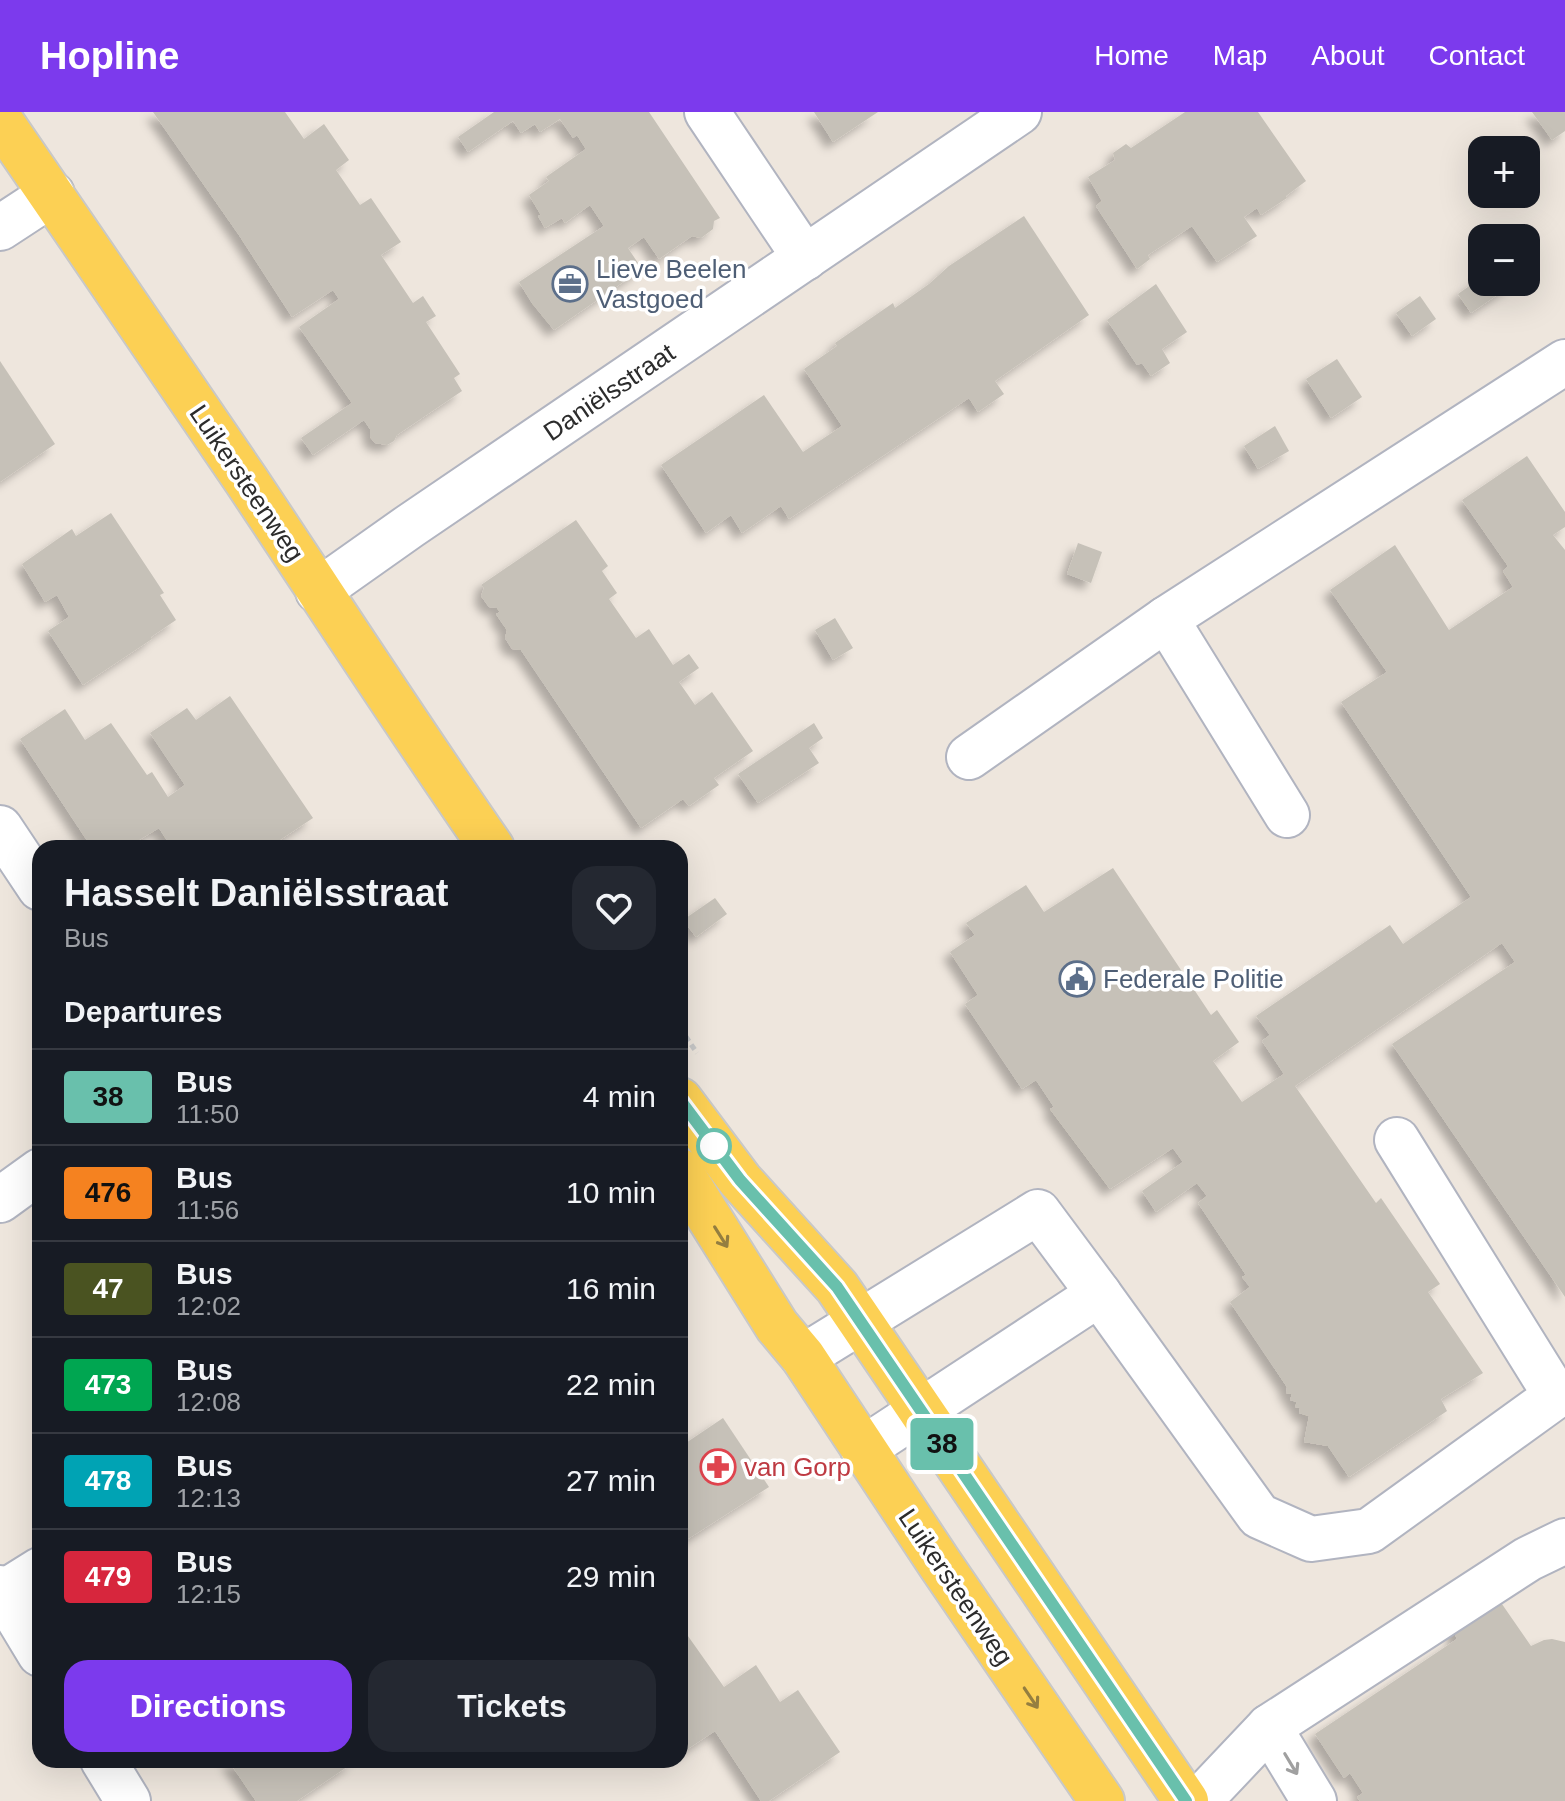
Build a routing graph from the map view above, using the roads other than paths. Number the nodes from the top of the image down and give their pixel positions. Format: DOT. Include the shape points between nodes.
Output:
graph roads {
  1 [pos="707,112"];
  2 [pos="1019,112"];
  3 [pos="1,122"];
  4 [pos="52,194"];
  5 [pos="0,228"];
  6 [pos="805,258"];
  7 [pos="1565,362"];
  8 [pos="318,591"];
  9 [pos="1166,619"];
  10 [pos="969,757"];
  11 [pos="1287,815"];
  12 [pos="0,828"];
  13 [pos="483,840"];
  14 [pos="32,876"];
  15 [pos="688,1111"];
  16 [pos="1397,1140"];
  17 [pos="32,1177"];
  18 [pos="688,1184"];
  19 [pos="0,1200"];
  20 [pos="1099,1294"];
  21 [pos="860,1321"];
  22 [pos="803,1357"];
  23 [pos="1561,1394"];
  24 [pos="920,1412"];
  25 [pos="863,1449"];
  26 [pos="1565,1541"];
  27 [pos="32,1574"];
  28 [pos="2,1590"];
  29 [pos="32,1641"];
  30 [pos="1269,1727"];
  31 [pos="108,1768"];
  32 [pos="128,1801"];
  33 [pos="1102,1801"];
  34 [pos="1186,1801"];
  35 [pos="1199,1801"];
  36 [pos="1314,1801"];
  1 -- 6 [label="street"];
  2 -- 6 [label="street, Daniëlsstraat"];
  3 -- 4 [label="main road, Luikersteenweg"];
  4 -- 5 [label="street"];
  4 -- 8 [label="main road, Luikersteenweg"];
  6 -- 8 [label="street, Daniëlsstraat"];
  7 -- 9 [label="street"];
  8 -- 13 [label="main road, Luikersteenweg"];
  9 -- 10 [label="street"];
  9 -- 11 [label="street"];
  12 -- 14 [label="street"];
  15 -- 21 [label="main road"];
  16 -- 23 [label="street"];
  17 -- 19 [label="street"];
  18 -- 22 [label="main road, Luikersteenweg, one-way" via="777,1326"];
  20 -- 21 [label="street" via="1038,1212"];
  20 -- 23 [label="street" via="1259,1516 1311,1539 1369,1531"];
  20 -- 24 [label="street"];
  21 -- 22 [label="street"];
  21 -- 24 [label="main road"];
  22 -- 25 [label="main road, Luikersteenweg"];
  24 -- 25 [label="street"];
  24 -- 34 [label="main road"];
  25 -- 33 [label="main road, Luikersteenweg, one-way"];
  26 -- 30 [label="street" via="1528,1559"];
  27 -- 28 [label="street"];
  28 -- 29 [label="street"];
  30 -- 35 [label="street"];
  30 -- 36 [label="street, one-way"];
  31 -- 32 [label="street"];
}
